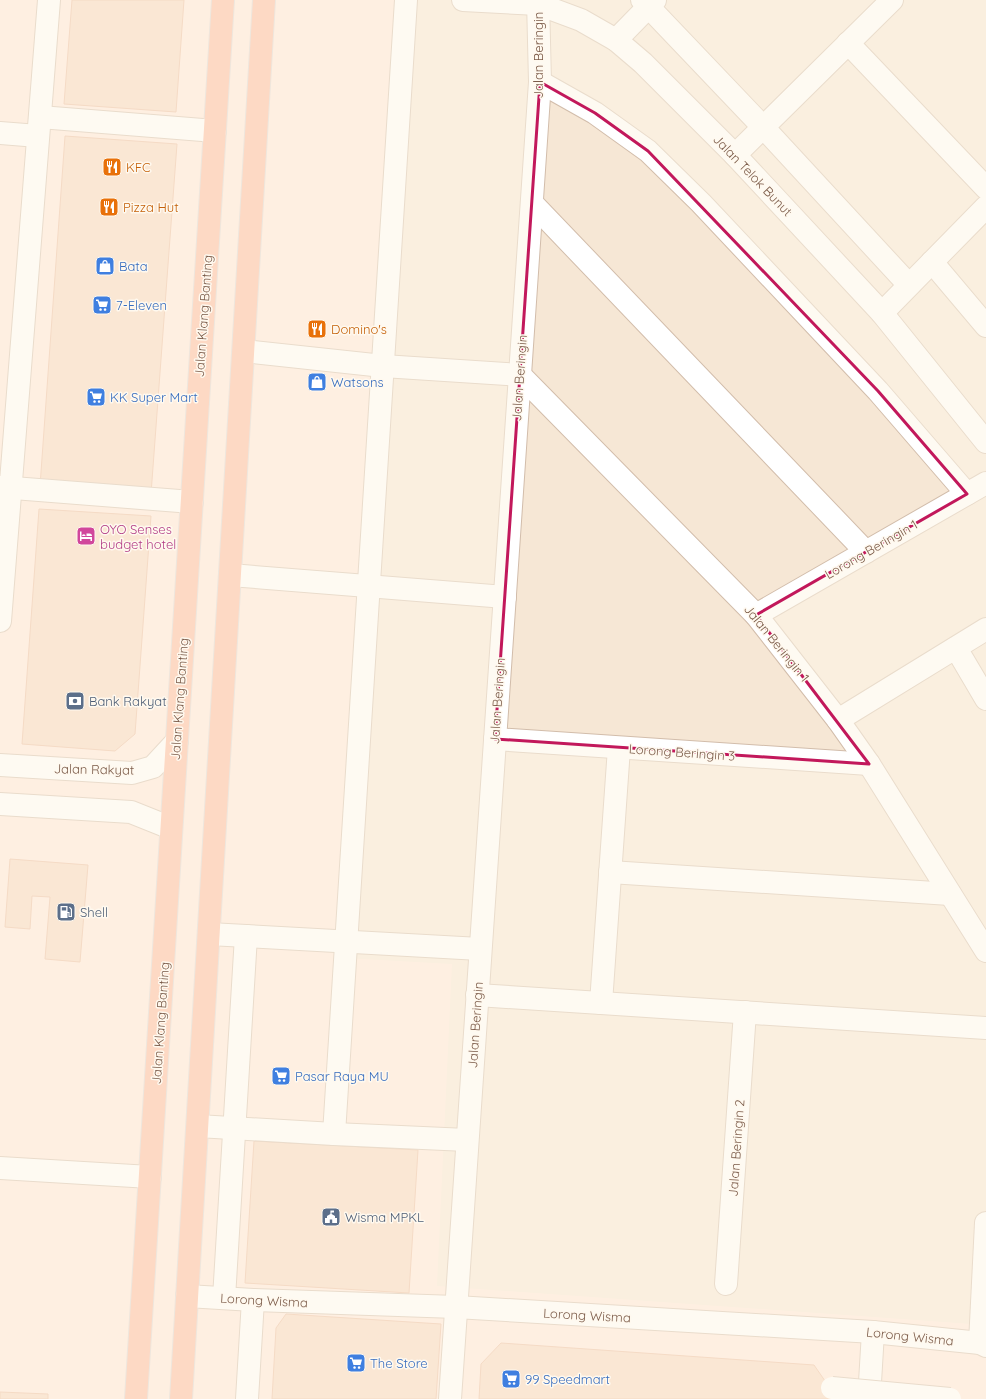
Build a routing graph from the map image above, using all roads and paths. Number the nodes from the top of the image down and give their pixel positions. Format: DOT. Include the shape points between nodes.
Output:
graph roads {
  1 [pos="49,0"];
  2 [pos="223,0"];
  3 [pos="264,0"];
  4 [pos="406,0"];
  5 [pos="463,0"];
  6 [pos="892,0"];
  7 [pos="538,2"];
  8 [pos="649,2"];
  9 [pos="616,40"];
  10 [pos="848,43"];
  11 [pos="540,82"];
  12 [pos="39,127"];
  13 [pos="763,127"];
  14 [pos="215,131"];
  15 [pos="0,133"];
  16 [pos="735,155"];
  17 [pos="986,188"];
  18 [pos="532,203"];
  19 [pos="986,207"];
  20 [pos="932,262"];
  21 [pos="909,285"];
  22 [pos="882,313"];
  23 [pos="986,326"];
  24 [pos="244,351"];
  25 [pos="383,366"];
  26 [pos="520,375"];
  27 [pos="986,442"];
  28 [pos="986,483"];
  29 [pos="5,487"];
  30 [pos="967,494"];
  31 [pos="192,502"];
  32 [pos="866,552"];
  33 [pos="230,575"];
  34 [pos="368,586"];
  35 [pos="504,597"];
  36 [pos="756,615"];
  37 [pos="0,621"];
  38 [pos="986,629"];
  39 [pos="956,648"];
  40 [pos="986,699"];
  41 [pos="838,720"];
  42 [pos="495,739"];
  43 [pos="177,741"];
  44 [pos="619,748"];
  45 [pos="869,764"];
  46 [pos="0,765"];
  47 [pos="0,804"];
  48 [pos="172,828"];
  49 [pos="610,872"];
  50 [pos="950,894"];
  51 [pos="209,934"];
  52 [pos="246,936"];
  53 [pos="346,942"];
  54 [pos="984,944"];
  55 [pos="480,949"];
  56 [pos="477,995"];
  57 [pos="601,1003"];
  58 [pos="745,1012"];
  59 [pos="986,1028"];
  60 [pos="198,1126"];
  61 [pos="234,1129"];
  62 [pos="334,1134"];
  63 [pos="467,1140"];
  64 [pos="0,1168"];
  65 [pos="150,1177"];
  66 [pos="986,1223"];
  67 [pos="726,1284"];
  68 [pos="187,1296"];
  69 [pos="224,1298"];
  70 [pos="253,1300"];
  71 [pos="456,1307"];
  72 [pos="873,1332"];
  73 [pos="983,1345"];
  74 [pos="832,1388"];
  75 [pos="136,1399"];
  76 [pos="181,1399"];
  77 [pos="247,1399"];
  78 [pos="450,1399"];
  79 [pos="869,1399"];
  80 [pos="950,1399"];
  1 -- 12 [label="street"];
  2 -- 14 [label="highway, Jalan Klang Banting"];
  3 -- 24 [label="highway"];
  4 -- 25 [label="street"];
  5 -- 7 [label="street, Jalan Telok Bunut"];
  6 -- 10 [label="street"];
  7 -- 9 [label="street, Jalan Telok Bunut" via="581,20"];
  7 -- 11 [label="street, Jalan Beringin"];
  8 -- 9 [label="street"];
  8 -- 13 [label="street"];
  9 -- 16 [label="street, Jalan Telok Bunut" via="643,63"];
  10 -- 13 [label="street"];
  10 -- 17 [label="street"];
  11 -- 18 [label="street, Jalan Beringin"];
  11 -- 30 [label="street" via="595,113 648,151 701,203 878,391"];
  12 -- 14 [label="street"];
  12 -- 15 [label="street"];
  12 -- 29 [label="street"];
  13 -- 16 [label="street"];
  13 -- 21 [label="street"];
  14 -- 31 [label="highway, Jalan Klang Banting"];
  16 -- 22 [label="street, Jalan Telok Bunut"];
  18 -- 26 [label="street, Jalan Beringin"];
  18 -- 32 [label="street"];
  19 -- 20 [label="street"];
  20 -- 21 [label="street"];
  20 -- 23 [label="street"];
  21 -- 22 [label="street"];
  22 -- 27 [label="street, Jalan Telok Bunut"];
  24 -- 25 [label="street"];
  24 -- 33 [label="highway"];
  25 -- 26 [label="street"];
  25 -- 34 [label="street"];
  26 -- 35 [label="street, Jalan Beringin"];
  26 -- 36 [label="street, Jalan Beringin 1"];
  28 -- 30 [label="street, Lorong Beringin 1"];
  29 -- 31 [label="street"];
  29 -- 37 [label="street"];
  30 -- 32 [label="street, Lorong Beringin 1"];
  31 -- 43 [label="highway, Jalan Klang Banting"];
  32 -- 36 [label="street, Lorong Beringin 1"];
  33 -- 34 [label="street"];
  33 -- 51 [label="highway"];
  34 -- 35 [label="street"];
  34 -- 53 [label="street"];
  35 -- 42 [label="street, Jalan Beringin"];
  36 -- 41 [label="street, Jalan Beringin 1"];
  38 -- 39 [label="street"];
  39 -- 40 [label="street"];
  39 -- 41 [label="street"];
  41 -- 45 [label="street, Jalan Beringin 1"];
  42 -- 44 [label="street, Lorong Beringin 3"];
  42 -- 55 [label="street, Jalan Beringin"];
  43 -- 46 [label="street, Jalan Rakyat" via="153,767 132,773"];
  43 -- 48 [label="highway, Jalan Klang Banting"];
  44 -- 45 [label="street, Lorong Beringin 3"];
  44 -- 49 [label="street"];
  45 -- 50 [label="street, Jalan Beringin 1"];
  47 -- 48 [label="street" via="130,812"];
  48 -- 65 [label="highway, Jalan Klang Banting"];
  49 -- 50 [label="street"];
  49 -- 57 [label="street"];
  50 -- 54 [label="street, Jalan Beringin 1"];
  51 -- 52 [label="street"];
  51 -- 60 [label="highway"];
  52 -- 53 [label="street"];
  52 -- 61 [label="street"];
  53 -- 55 [label="street"];
  53 -- 62 [label="street"];
  55 -- 56 [label="street, Jalan Beringin"];
  56 -- 57 [label="street"];
  56 -- 63 [label="street, Jalan Beringin"];
  57 -- 58 [label="street"];
  58 -- 59 [label="street"];
  58 -- 67 [label="street, Jalan Beringin 2"];
  60 -- 61 [label="street"];
  60 -- 68 [label="highway"];
  61 -- 62 [label="street"];
  61 -- 69 [label="street"];
  62 -- 63 [label="street"];
  63 -- 71 [label="street, Jalan Beringin"];
  64 -- 65 [label="street"];
  65 -- 75 [label="highway, Jalan Klang Banting"];
  66 -- 73 [label="street"];
  68 -- 69 [label="street, Lorong Wisma"];
  68 -- 76 [label="highway"];
  69 -- 70 [label="street, Lorong Wisma"];
  70 -- 71 [label="street, Lorong Wisma"];
  70 -- 77 [label="street"];
  71 -- 72 [label="street, Lorong Wisma"];
  71 -- 78 [label="street, Jalan Beringin"];
  72 -- 73 [label="street, Lorong Wisma"];
  72 -- 79 [label="street"];
  74 -- 80 [label="street, bridge"];
}
